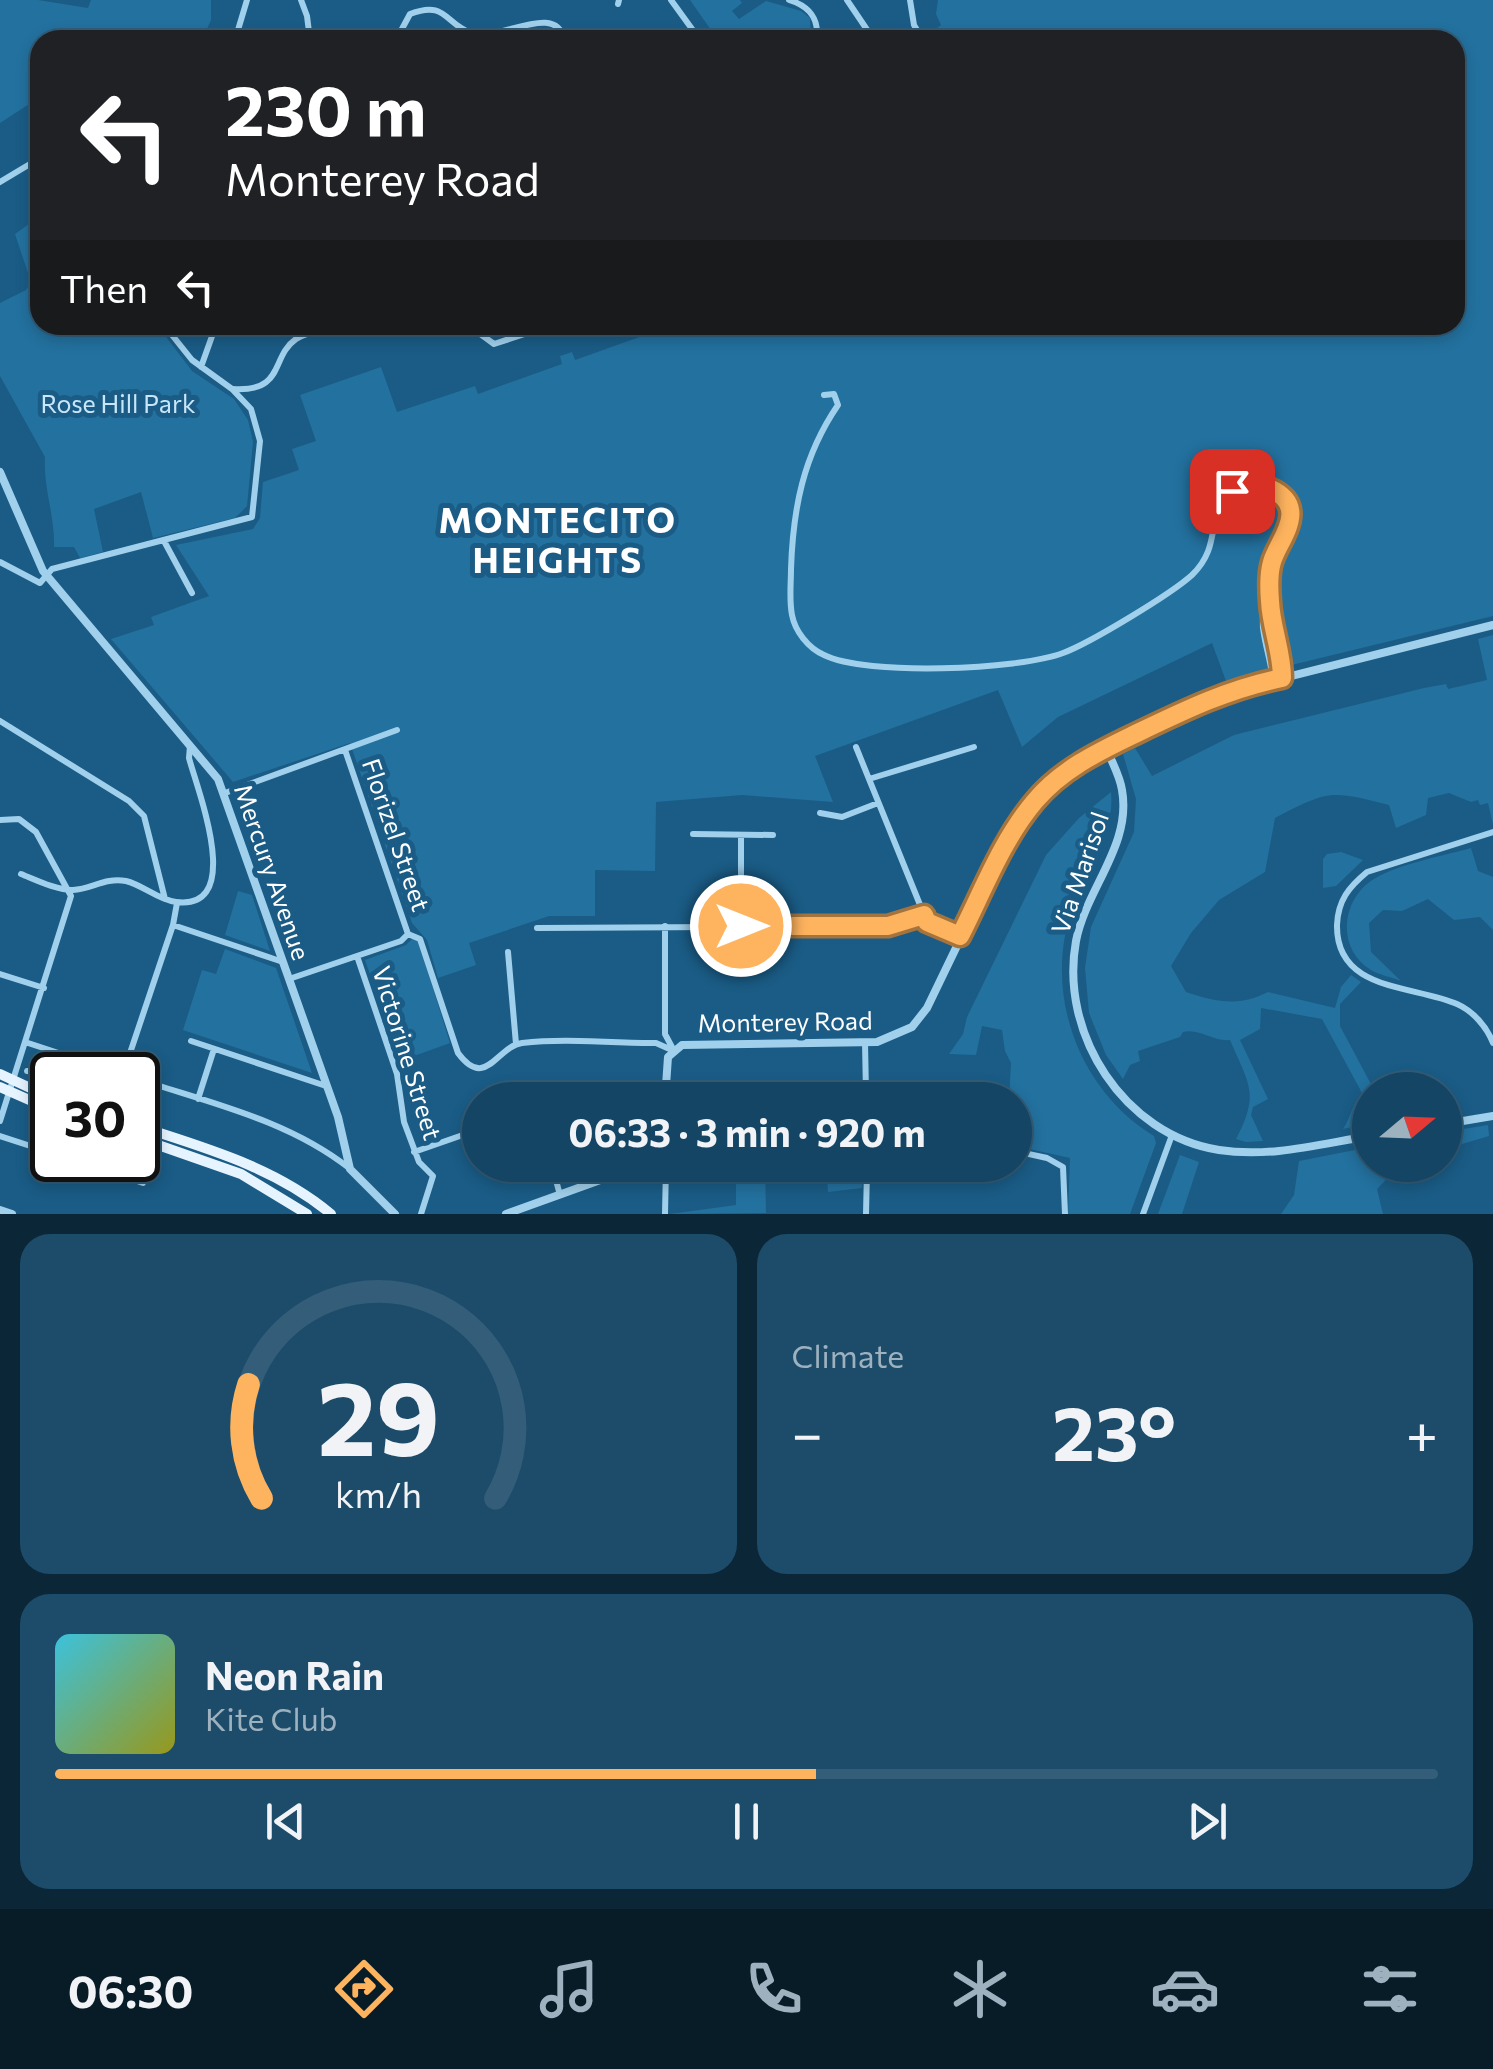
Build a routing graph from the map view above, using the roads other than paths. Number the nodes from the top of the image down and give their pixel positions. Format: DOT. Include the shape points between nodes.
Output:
graph roads {
  1 [pos="247,0"];
  2 [pos="301,0"];
  3 [pos="672,0"];
  4 [pos="790,0"];
  5 [pos="847,0"];
  6 [pos="910,0"];
  7 [pos="550,14"];
  8 [pos="511,20"];
  9 [pos="238,30"];
  10 [pos="309,30"];
  11 [pos="401,30"];
  12 [pos="468,30"];
  13 [pos="493,30"];
  14 [pos="561,30"];
  15 [pos="693,30"];
  16 [pos="818,30"];
  17 [pos="867,30"];
  18 [pos="917,30"];
  19 [pos="30,164"];
  20 [pos="0,182"];
  21 [pos="171,335"];
  22 [pos="212,335"];
  23 [pos="306,335"];
  24 [pos="482,335"];
  25 [pos="521,335"];
  26 [pos="201,367"];
  27 [pos="232,389"];
  28 [pos="824,395"];
  29 [pos="0,472"];
  30 [pos="164,541"];
  31 [pos="0,562"];
  32 [pos="1271,563"];
  33 [pos="46,575"];
  34 [pos="192,593"];
  35 [pos="1272,623"];
  36 [pos="1493,625"];
  37 [pos="1263,626"];
  38 [pos="1277,679"];
  39 [pos="0,721"];
  40 [pos="398,730"];
  41 [pos="190,745"];
  42 [pos="856,747"];
  43 [pos="974,747"];
  44 [pos="1106,748"];
  45 [pos="345,750"];
  46 [pos="868,779"];
  47 [pos="224,793"];
  48 [pos="878,803"];
  49 [pos="820,813"];
  50 [pos="0,820"];
  51 [pos="1493,832"];
  52 [pos="693,834"];
  53 [pos="773,834"];
  54 [pos="742,835"];
  55 [pos="21,874"];
  56 [pos="68,890"];
  57 [pos="165,899"];
  58 [pos="177,902"];
  59 [pos="924,915"];
  60 [pos="173,925"];
  61 [pos="665,926"];
  62 [pos="741,926"];
  63 [pos="536,928"];
  64 [pos="408,934"];
  65 [pos="960,936"];
  66 [pos="508,952"];
  67 [pos="357,956"];
  68 [pos="283,962"];
  69 [pos="0,974"];
  70 [pos="289,979"];
  71 [pos="44,988"];
  72 [pos="191,1040"];
  73 [pos="25,1042"];
  74 [pos="866,1042"];
  75 [pos="1493,1043"];
  76 [pos="516,1044"];
  77 [pos="214,1049"];
  78 [pos="674,1050"];
  79 [pos="56,1052"];
  80 [pos="132,1052"];
  81 [pos="0,1074"];
  82 [pos="12,1078"];
  83 [pos="665,1082"];
  84 [pos="866,1082"];
  85 [pos="160,1086"];
  86 [pos="326,1086"];
  87 [pos="30,1087"];
  88 [pos="4,1089"];
  89 [pos="198,1099"];
  90 [pos="30,1100"];
  91 [pos="1493,1116"];
  92 [pos="0,1121"];
  93 [pos="1462,1121"];
  94 [pos="160,1133"];
  95 [pos="462,1135"];
  96 [pos="0,1136"];
  97 [pos="1172,1136"];
  98 [pos="1352,1139"];
  99 [pos="30,1146"];
  100 [pos="160,1146"];
  101 [pos="414,1152"];
  102 [pos="1032,1155"];
  103 [pos="350,1168"];
  104 [pos="140,1182"];
  105 [pos="556,1182"];
  106 [pos="600,1182"];
  107 [pos="666,1182"];
  108 [pos="866,1182"];
  109 [pos="143,1183"];
  110 [pos="560,1196"];
  111 [pos="0,1210"];
  112 [pos="518,1212"];
  113 [pos="12,1214"];
  114 [pos="307,1214"];
  115 [pos="331,1214"];
  116 [pos="395,1214"];
  117 [pos="422,1214"];
  118 [pos="506,1214"];
  119 [pos="665,1214"];
  120 [pos="866,1214"];
  121 [pos="1066,1214"];
  122 [pos="1144,1214"];
  1 -- 9 [label="street"];
  2 -- 10 [label="street"];
  3 -- 15 [label="street"];
  4 -- 16 [label="street" via="806,7"];
  5 -- 17 [label="street"];
  6 -- 18 [label="street"];
  7 -- 14 [label="street"];
  8 -- 13 [label="street"];
  11 -- 12 [label="street" via="421,9 446,12"];
  19 -- 20 [label="street"];
  21 -- 26 [label="street"];
  22 -- 26 [label="street"];
  23 -- 27 [label="street" via="296,338 268,380"];
  24 -- 25 [label="street" via="494,344"];
  26 -- 27 [label="street"];
  27 -- 30 [label="street" via="251,410 260,441 252,517"];
  28 -- 32 [label="street" via="838,400 800,486 791,610 804,639 825,656 940,669 1072,650 1191,575 1209,551 1224,499 1242,486 1267,486 1288,510 1289,531"];
  29 -- 33 [label="street, Mercury Avenue"];
  30 -- 33 [label="street" via="52,568"];
  30 -- 34 [label="street"];
  31 -- 33 [label="street" via="40,583"];
  32 -- 35 [label="street"];
  32 -- 37 [label="street"];
  33 -- 41 [label="street, Mercury Avenue"];
  35 -- 37 [label="street"];
  35 -- 38 [label="street" via="1282,662"];
  36 -- 38 [label="street, Monterey Road"];
  37 -- 38 [label="street"];
  38 -- 44 [label="street, Monterey Road" via="1220,694"];
  39 -- 57 [label="street" via="129,800 144,816"];
  40 -- 45 [label="street"];
  41 -- 47 [label="street, Mercury Avenue"];
  41 -- 58 [label="street" via="214,877 207,892"];
  42 -- 46 [label="street"];
  43 -- 46 [label="street"];
  44 -- 65 [label="street, Monterey Road" via="1037,798 1011,834"];
  44 -- 97 [label="street, Via Marisol" via="1122,790 1123,818 1080,924 1076,1000 1101,1069 1129,1104"];
  45 -- 47 [label="street"];
  45 -- 64 [label="street, Florizel Street"];
  46 -- 48 [label="street"];
  47 -- 68 [label="street, Mercury Avenue"];
  48 -- 49 [label="street" via="842,817"];
  48 -- 59 [label="street"];
  50 -- 56 [label="street" via="12,817 36,832"];
  51 -- 75 [label="street" via="1367,872 1341,902 1337,932 1351,965 1366,976 1460,1004"];
  52 -- 54 [label="street"];
  53 -- 54 [label="street"];
  54 -- 62 [label="street"];
  55 -- 56 [label="street"];
  56 -- 57 [label="street" via="116,880"];
  56 -- 71 [label="street" via="71,902"];
  57 -- 58 [label="street"];
  58 -- 60 [label="street"];
  59 -- 62 [label="street" via="888,926"];
  59 -- 65 [label="street"];
  60 -- 68 [label="street"];
  60 -- 80 [label="street"];
  61 -- 62 [label="street"];
  61 -- 63 [label="street"];
  61 -- 78 [label="street" via="665,1034"];
  64 -- 67 [label="street"];
  64 -- 76 [label="street, Florizel Street" via="420,939 464,1062 487,1067"];
  65 -- 74 [label="street, Monterey Road" via="912,1027"];
  66 -- 76 [label="street"];
  67 -- 70 [label="street"];
  67 -- 101 [label="street, Victorine Street" via="398,1074"];
  68 -- 70 [label="street, Mercury Avenue"];
  69 -- 71 [label="street"];
  70 -- 86 [label="street, Mercury Avenue"];
  71 -- 73 [label="street"];
  72 -- 77 [label="street"];
  73 -- 79 [label="street"];
  73 -- 82 [label="street"];
  74 -- 78 [label="street, Monterey Road" via="692,1043"];
  74 -- 84 [label="street"];
  76 -- 78 [label="street" via="656,1043"];
  77 -- 86 [label="street"];
  77 -- 89 [label="street"];
  78 -- 83 [label="street, Monterey Road"];
  81 -- 82 [label="main road"];
  82 -- 87 [label="main road"];
  82 -- 88 [label="street"];
  85 -- 89 [label="street"];
  86 -- 103 [label="street, Mercury Avenue"];
  88 -- 90 [label="main road"];
  88 -- 92 [label="street"];
  89 -- 103 [label="street" via="287,1130"];
  91 -- 93 [label="street"];
  94 -- 115 [label="main road" via="247,1163"];
  95 -- 101 [label="street"];
  96 -- 99 [label="street"];
  97 -- 98 [label="street, Via Marisol" via="1219,1150 1262,1153"];
  97 -- 122 [label="street"];
  100 -- 114 [label="main road" via="241,1174"];
  101 -- 117 [label="street, Victorine Street" via="433,1176"];
  102 -- 121 [label="street" via="1063,1166"];
  103 -- 116 [label="street"];
  104 -- 109 [label="street"];
  105 -- 110 [label="street"];
  106 -- 110 [label="street"];
  107 -- 119 [label="street"];
  108 -- 120 [label="street"];
  110 -- 112 [label="street"];
  111 -- 113 [label="street"];
  112 -- 118 [label="street"];
}
